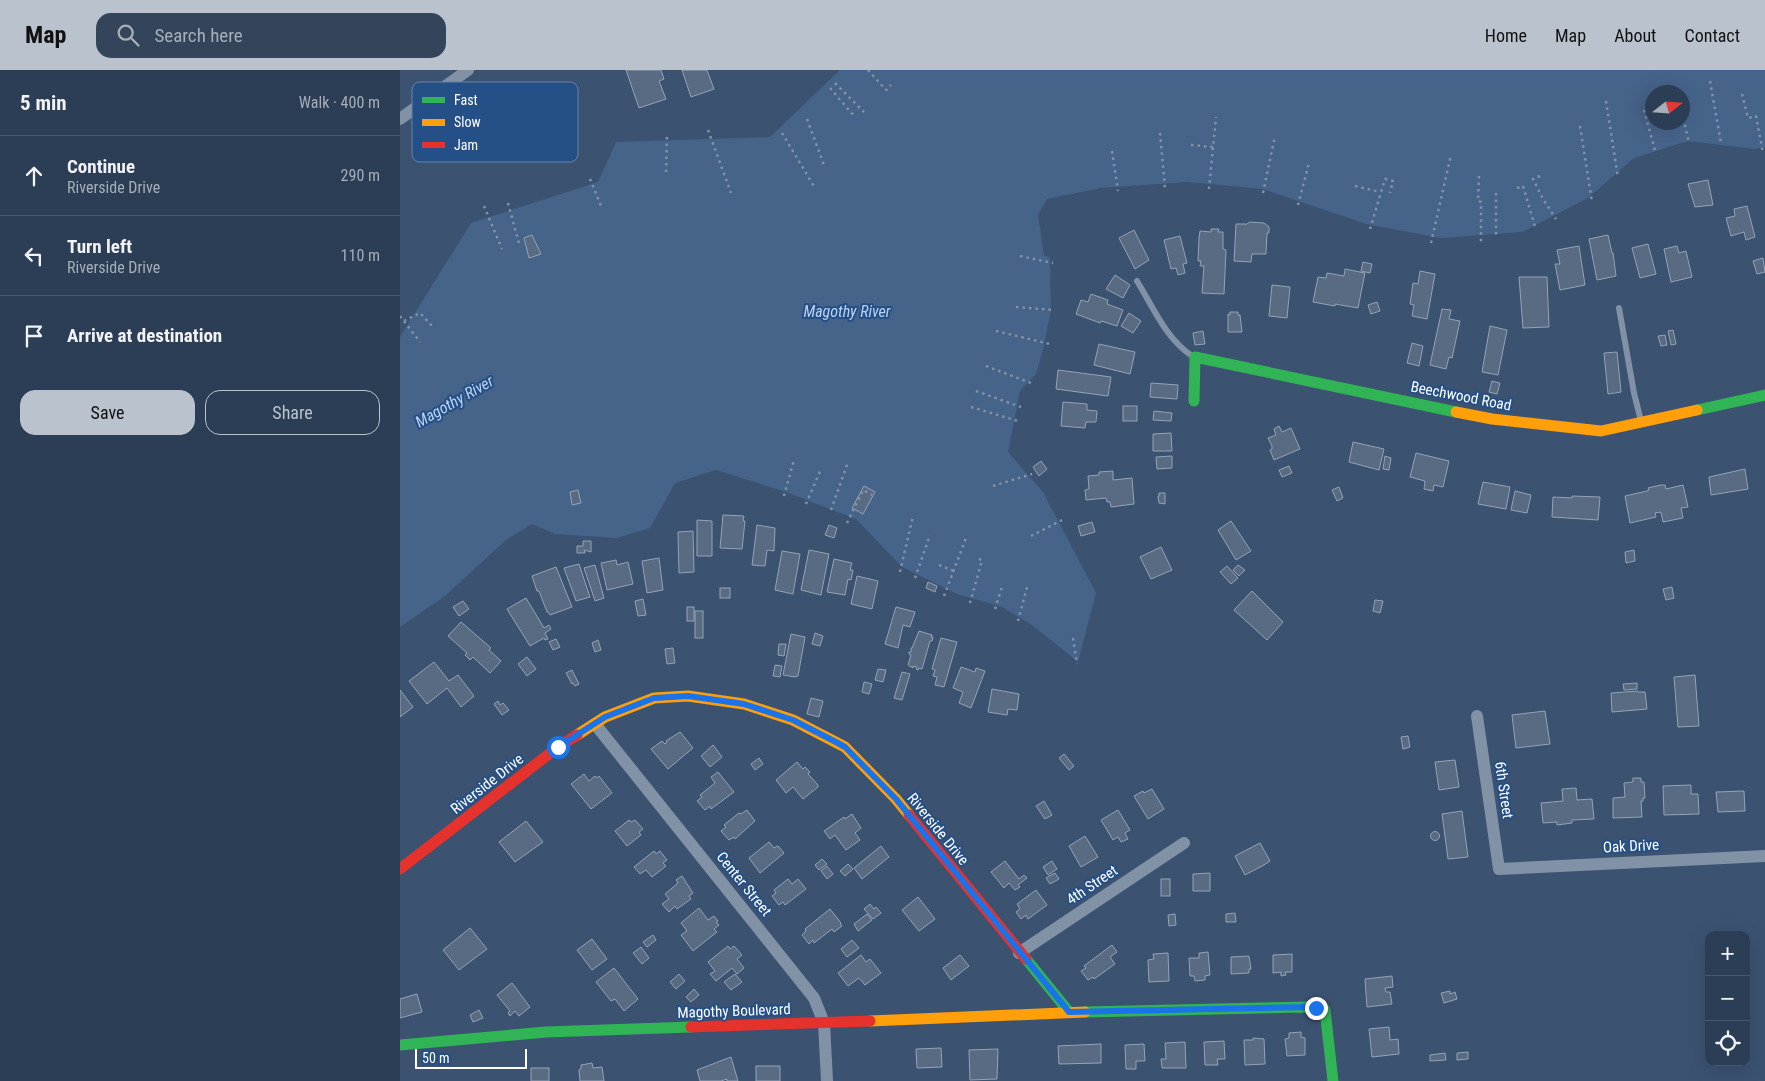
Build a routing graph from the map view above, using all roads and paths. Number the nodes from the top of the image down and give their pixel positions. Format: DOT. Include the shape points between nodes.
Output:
graph roads {
  1 [pos="868,70"];
  2 [pos="464,72"];
  3 [pos="1710,81"];
  4 [pos="450,82"];
  5 [pos="835,83"];
  6 [pos="891,85"];
  7 [pos="830,88"];
  8 [pos="1742,94"];
  9 [pos="1606,101"];
  10 [pos="412,109"];
  11 [pos="1644,110"];
  12 [pos="864,112"];
  13 [pos="856,117"];
  14 [pos="400,118"];
  15 [pos="1216,118"];
  16 [pos="807,119"];
  17 [pos="1580,126"];
  18 [pos="708,130"];
  19 [pos="1686,130"];
  20 [pos="667,133"];
  21 [pos="782,133"];
  22 [pos="1160,133"];
  23 [pos="1276,136"];
  24 [pos="1689,143"];
  25 [pos="1721,143"];
  26 [pos="1190,145"];
  27 [pos="1213,147"];
  28 [pos="1112,151"];
  29 [pos="1763,153"];
  30 [pos="1656,154"];
  31 [pos="1451,155"];
  32 [pos="1309,163"];
  33 [pos="824,165"];
  34 [pos="666,172"];
  35 [pos="1479,176"];
  36 [pos="1540,176"];
  37 [pos="1618,178"];
  38 [pos="590,179"];
  39 [pos="1355,186"];
  40 [pos="815,188"];
  41 [pos="1165,188"];
  42 [pos="1516,188"];
  43 [pos="1209,189"];
  44 [pos="1118,191"];
  45 [pos="1263,192"];
  46 [pos="1380,192"];
  47 [pos="731,193"];
  48 [pos="1390,193"];
  49 [pos="1496,193"];
  50 [pos="1592,202"];
  51 [pos="508,203"];
  52 [pos="1298,204"];
  53 [pos="484,206"];
  54 [pos="601,206"];
  55 [pos="1556,219"];
  56 [pos="1370,228"];
  57 [pos="1536,230"];
  58 [pos="1496,238"];
  59 [pos="1431,243"];
  60 [pos="1481,244"];
  61 [pos="520,247"];
  62 [pos="502,249"];
  63 [pos="1020,256"];
  64 [pos="1053,263"];
  65 [pos="1137,281"];
  66 [pos="1016,308"];
  67 [pos="1619,308"];
  68 [pos="1054,310"];
  69 [pos="400,316"];
  70 [pos="404,321"];
  71 [pos="432,326"];
  72 [pos="996,331"];
  73 [pos="420,342"];
  74 [pos="1050,344"];
  75 [pos="1195,357"];
  76 [pos="986,366"];
  77 [pos="1031,384"];
  78 [pos="976,391"];
  79 [pos="1765,395"];
  80 [pos="1194,401"];
  81 [pos="971,407"];
  82 [pos="1021,407"];
  83 [pos="1018,421"];
  84 [pos="1642,422"];
  85 [pos="794,460"];
  86 [pos="848,462"];
  87 [pos="821,469"];
  88 [pos="1032,474"];
  89 [pos="993,486"];
  90 [pos="872,495"];
  91 [pos="784,496"];
  92 [pos="806,504"];
  93 [pos="831,510"];
  94 [pos="913,516"];
  95 [pos="1062,520"];
  96 [pos="847,522"];
  97 [pos="930,535"];
  98 [pos="1031,536"];
  99 [pos="966,538"];
  100 [pos="976,558"];
  101 [pos="939,565"];
  102 [pos="954,571"];
  103 [pos="900,572"];
  104 [pos="915,578"];
  105 [pos="1002,587"];
  106 [pos="1027,587"];
  107 [pos="944,596"];
  108 [pos="970,602"];
  109 [pos="995,609"];
  110 [pos="1018,621"];
  111 [pos="1073,638"];
  112 [pos="1077,664"];
  113 [pos="1477,716"];
  114 [pos="595,724"];
  115 [pos="1184,843"];
  116 [pos="1765,856"];
  117 [pos="400,869"];
  118 [pos="1499,869"];
  119 [pos="1020,953"];
  120 [pos="1069,1012"];
  121 [pos="824,1023"];
  122 [pos="400,1045"];
  123 [pos="827,1081"];
  124 [pos="1333,1081"];
  1 -- 6 [label="path" via="886,90"];
  2 -- 4 [label="street"];
  3 -- 25 [label="path"];
  5 -- 12 [label="path"];
  7 -- 13 [label="path"];
  8 -- 29 [label="path" via="1748,118 1756,116"];
  9 -- 37 [label="path"];
  10 -- 14 [label="street"];
  11 -- 30 [label="path"];
  15 -- 27 [label="path"];
  16 -- 33 [label="path"];
  17 -- 50 [label="path"];
  18 -- 47 [label="path"];
  19 -- 24 [label="path"];
  20 -- 34 [label="path"];
  21 -- 40 [label="path"];
  22 -- 41 [label="path"];
  23 -- 45 [label="path"];
  26 -- 27 [label="path"];
  27 -- 43 [label="path"];
  28 -- 44 [label="path"];
  31 -- 59 [label="path"];
  32 -- 52 [label="path"];
  35 -- 60 [label="path"];
  36 -- 55 [label="path" via="1533,179"];
  38 -- 54 [label="path"];
  39 -- 46 [label="path"];
  42 -- 57 [label="path" via="1523,186"];
  46 -- 48 [label="path" via="1384,179 1393,181"];
  46 -- 56 [label="path"];
  49 -- 58 [label="path"];
  51 -- 61 [label="path"];
  53 -- 62 [label="path"];
  63 -- 64 [label="path"];
  65 -- 75 [label="lane" via="1171,337"];
  66 -- 68 [label="path"];
  67 -- 84 [label="lane"];
  69 -- 70 [label="path"];
  70 -- 71 [label="path" via="420,314"];
  70 -- 73 [label="path"];
  72 -- 74 [label="path"];
  75 -- 80 [label="street"];
  75 -- 84 [label="street, Beechwood Road" via="1492,420 1601,431"];
  76 -- 77 [label="path"];
  78 -- 82 [label="path"];
  79 -- 84 [label="street, Beechwood Road"];
  81 -- 83 [label="path"];
  85 -- 91 [label="path"];
  86 -- 93 [label="path"];
  87 -- 92 [label="path"];
  88 -- 89 [label="path"];
  90 -- 96 [label="path" via="863,490"];
  94 -- 103 [label="path"];
  95 -- 98 [label="path"];
  97 -- 104 [label="path"];
  99 -- 102 [label="path"];
  100 -- 108 [label="path" via="982,560"];
  101 -- 102 [label="path"];
  102 -- 107 [label="path"];
  105 -- 109 [label="path"];
  106 -- 110 [label="path"];
  111 -- 112 [label="path"];
  113 -- 118 [label="street, 6th Street"];
  114 -- 117 [label="street, Riverside Drive" via="558,747"];
  114 -- 119 [label="street, Riverside Drive" via="654,698 688,696 744,704 793,720 834,741 845,747 896,799"];
  114 -- 121 [label="street, Center Street" via="814,998"];
  115 -- 119 [label="street, 4th Street"];
  116 -- 118 [label="street, Oak Drive"];
  119 -- 120 [label="street, Riverside Drive"];
  120 -- 121 [label="street, Magothy Boulevard"];
  120 -- 124 [label="street" via="1307,1007 1326,1010"];
  121 -- 122 [label="street, Magothy Boulevard" via="546,1032"];
  121 -- 123 [label="street, Center Street"];
}
